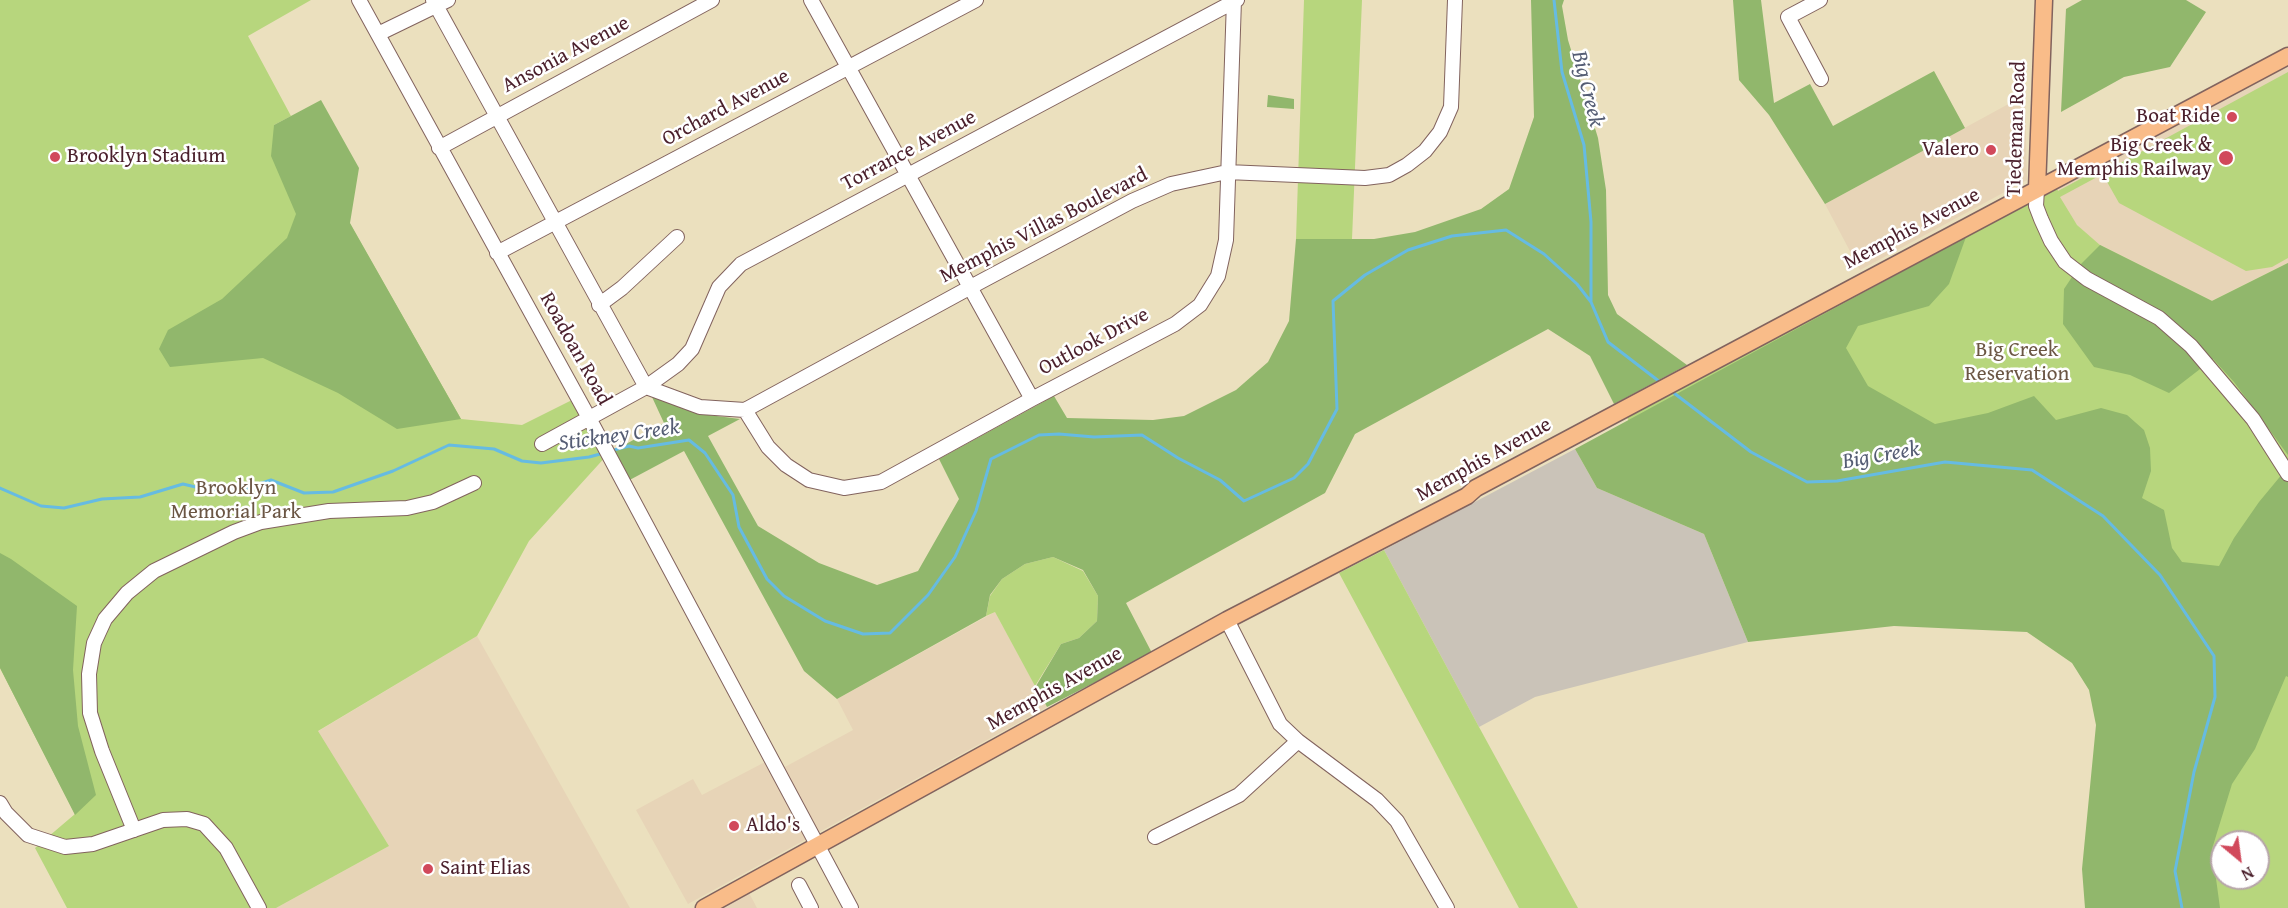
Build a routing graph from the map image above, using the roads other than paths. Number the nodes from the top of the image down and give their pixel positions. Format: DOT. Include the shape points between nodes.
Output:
graph roads {
  1 [pos="359,0"];
  2 [pos="712,0"];
  3 [pos="811,0"];
  4 [pos="976,0"];
  5 [pos="1455,0"];
  6 [pos="1820,0"];
  7 [pos="2044,0"];
  8 [pos="1235,1"];
  9 [pos="439,2"];
  10 [pos="378,34"];
  11 [pos="2288,56"];
  12 [pos="848,67"];
  13 [pos="1821,79"];
  14 [pos="498,116"];
  15 [pos="439,148"];
  16 [pos="1227,172"];
  17 [pos="908,176"];
  18 [pos="2037,189"];
  19 [pos="554,222"];
  20 [pos="677,237"];
  21 [pos="497,253"];
  22 [pos="970,287"];
  23 [pos="599,305"];
  24 [pos="646,387"];
  25 [pos="1032,399"];
  26 [pos="745,410"];
  27 [pos="590,418"];
  28 [pos="542,444"];
  29 [pos="2288,474"];
  30 [pos="474,483"];
  31 [pos="1227,620"];
  32 [pos="1298,741"];
  33 [pos="2,811"];
  34 [pos="134,830"];
  35 [pos="1155,837"];
  36 [pos="818,847"];
  37 [pos="799,885"];
  38 [pos="259,908"];
  39 [pos="704,908"];
  40 [pos="812,908"];
  41 [pos="851,908"];
  42 [pos="1447,908"];
  1 -- 10 [label="street, Roadoan Road"];
  2 -- 14 [label="street, Ansonia Avenue"];
  3 -- 12 [label="street"];
  4 -- 12 [label="street, Orchard Avenue"];
  5 -- 16 [label="street, Memphis Villas Boulevard" via="1451,107 1440,132 1407,165 1389,175 1365,178"];
  6 -- 13 [label="street" via="1788,17"];
  7 -- 18 [label="main road, Tiedeman Road"];
  8 -- 16 [label="street, Outlook Drive"];
  8 -- 17 [label="street, Torrance Avenue"];
  9 -- 10 [label="street"];
  9 -- 14 [label="street"];
  10 -- 15 [label="street, Roadoan Road"];
  11 -- 18 [label="main road, Memphis Avenue"];
  12 -- 17 [label="street"];
  12 -- 19 [label="street, Orchard Avenue"];
  14 -- 15 [label="street, Ansonia Avenue"];
  14 -- 19 [label="street"];
  15 -- 21 [label="street, Roadoan Road"];
  16 -- 22 [label="street, Memphis Villas Boulevard" via="1171,184"];
  16 -- 25 [label="street, Outlook Drive" via="1226,240 1218,276 1200,305 1174,324"];
  17 -- 22 [label="street"];
  17 -- 24 [label="street, Torrance Avenue" via="741,264 719,287 692,350"];
  18 -- 29 [label="street, Tiedeman Road" via="2036,206 2065,262 2087,279 2159,318 2191,346 2253,419"];
  18 -- 31 [label="main road, Memphis Avenue" via="1467,496"];
  19 -- 21 [label="street, Orchard Avenue"];
  19 -- 23 [label="street"];
  20 -- 23 [label="street"];
  21 -- 27 [label="street, Roadoan Road"];
  22 -- 25 [label="street"];
  22 -- 26 [label="street, Memphis Villas Boulevard"];
  23 -- 24 [label="street"];
  24 -- 26 [label="street" via="700,407"];
  24 -- 27 [label="street"];
  25 -- 26 [label="street, Outlook Drive" via="881,482 844,488 809,480 786,465 768,447"];
  27 -- 28 [label="street"];
  27 -- 36 [label="street, Roadoan Road"];
  30 -- 34 [label="street" via="433,502 407,508 329,512 261,522 154,571 127,593 105,619 94,643 89,674 90,713"];
  31 -- 32 [label="street" via="1280,724"];
  31 -- 36 [label="main road, Memphis Avenue"];
  32 -- 35 [label="street" via="1239,795"];
  32 -- 42 [label="street" via="1377,800 1397,821"];
  33 -- 34 [label="street" via="28,835 65,847"];
  34 -- 38 [label="street" via="163,820 187,819 204,824 226,848"];
  36 -- 39 [label="main road, Memphis Avenue"];
  36 -- 41 [label="street, Roadoan Road"];
  37 -- 40 [label="street"];
}
